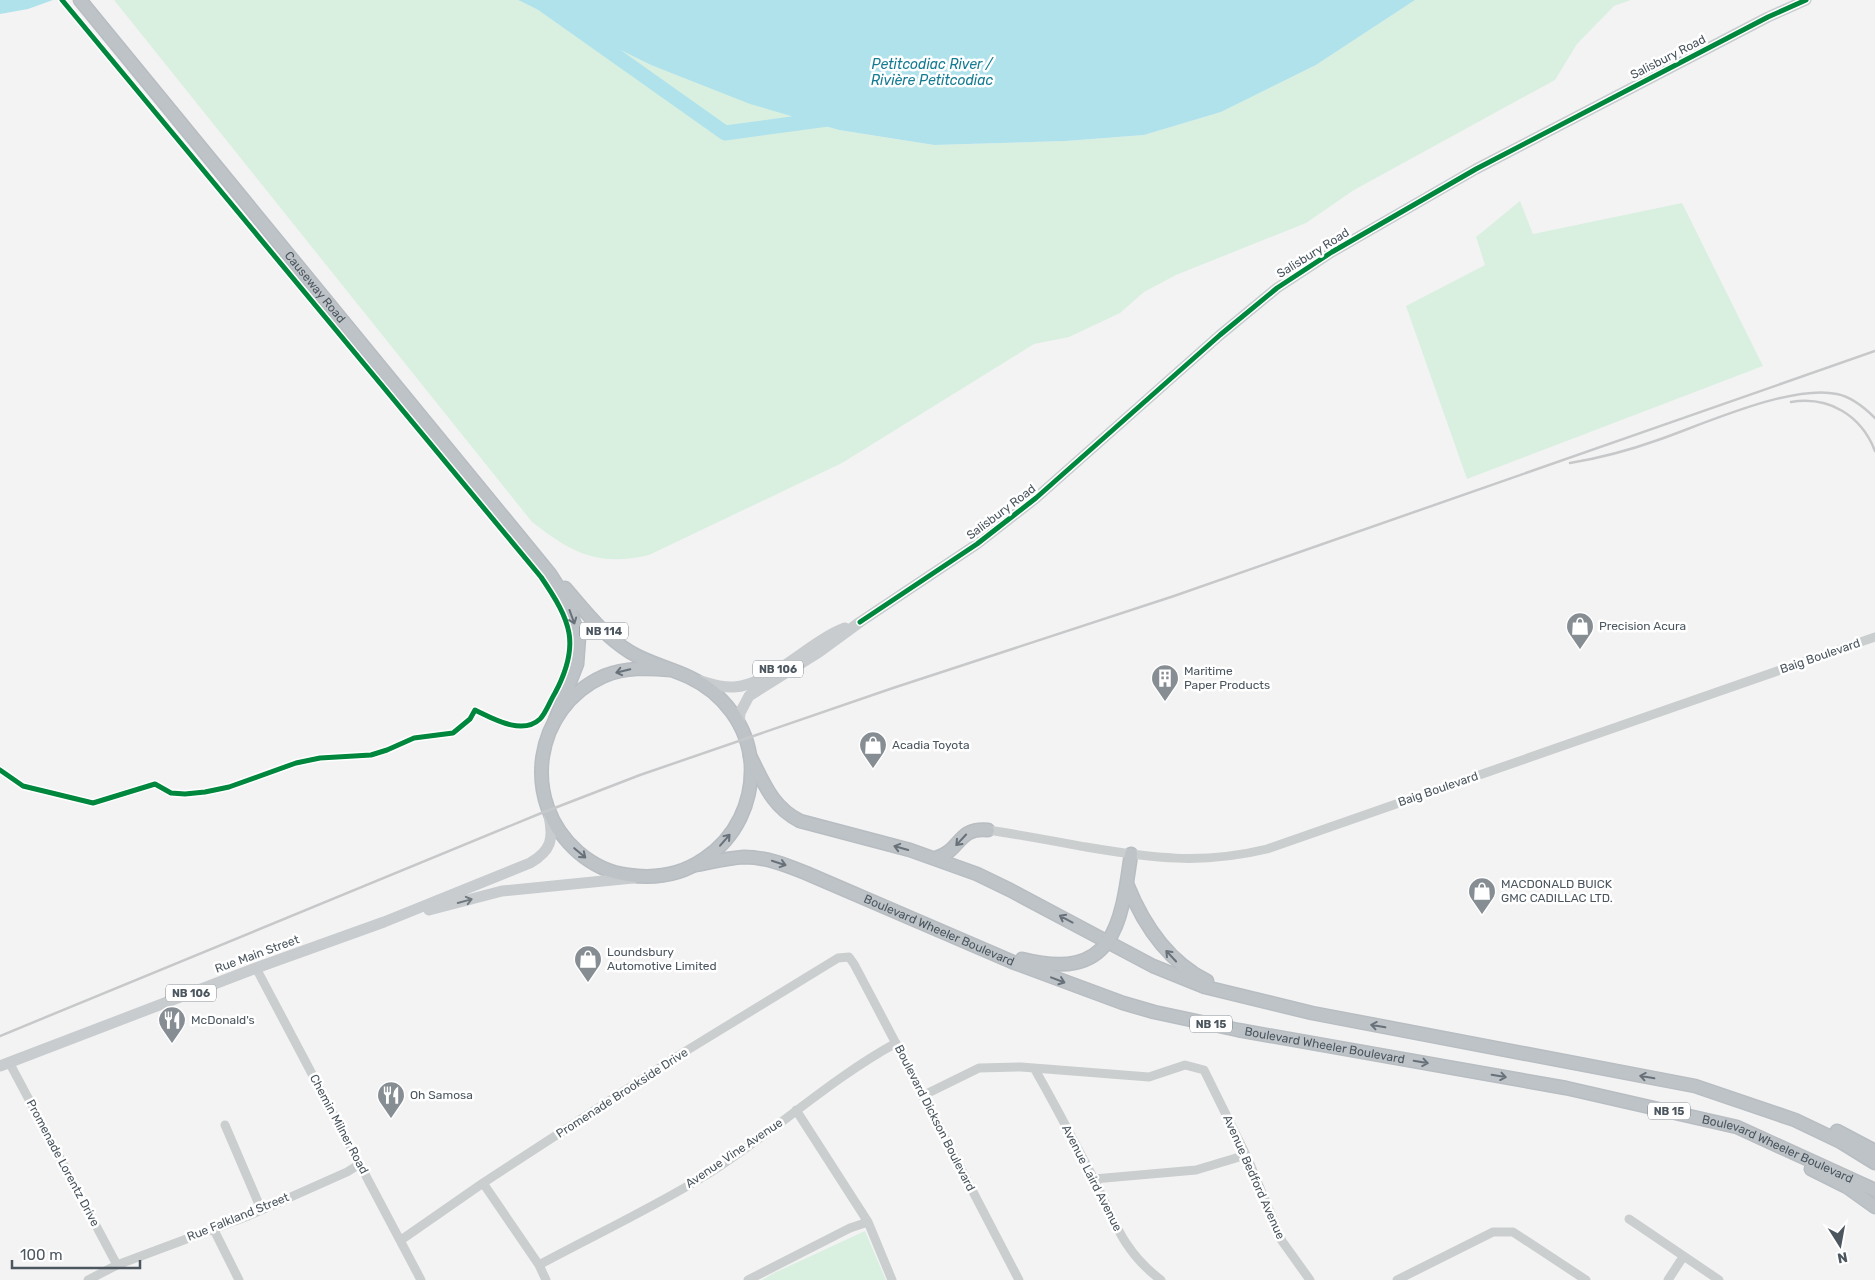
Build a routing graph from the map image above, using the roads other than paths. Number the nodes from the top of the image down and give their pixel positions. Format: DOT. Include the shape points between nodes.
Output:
graph roads {
  1 [pos="80,0"];
  2 [pos="1806,0"];
  3 [pos="550,574"];
  4 [pos="860,622"];
  5 [pos="1875,637"];
  6 [pos="671,670"];
  7 [pos="688,676"];
  8 [pos="555,720"];
  9 [pos="739,722"];
  10 [pos="750,756"];
  11 [pos="548,809"];
  12 [pos="988,830"];
  13 [pos="1131,854"];
  14 [pos="936,858"];
  15 [pos="696,864"];
  16 [pos="642,877"];
  17 [pos="1127,884"];
  18 [pos="384,922"];
  19 [pos="1109,942"];
  20 [pos="981,948"];
  21 [pos="849,957"];
  22 [pos="256,968"];
  23 [pos="1243,997"];
  24 [pos="896,1043"];
  25 [pos="5,1064"];
  26 [pos="1034,1068"];
  27 [pos="1695,1086"];
  28 [pos="922,1096"];
  29 [pos="796,1110"];
  30 [pos="1702,1119"];
  31 [pos="226,1125"];
  32 [pos="1875,1151"];
  33 [pos="1246,1155"];
  34 [pos="1875,1163"];
  35 [pos="360,1164"];
  36 [pos="1094,1179"];
  37 [pos="483,1182"];
  38 [pos="1875,1190"];
  39 [pos="1875,1207"];
  40 [pos="261,1209"];
  41 [pos="1629,1220"];
  42 [pos="868,1222"];
  43 [pos="213,1228"];
  44 [pos="401,1240"];
  45 [pos="1683,1258"];
  46 [pos="117,1265"];
  47 [pos="539,1265"];
  48 [pos="88,1280"];
  49 [pos="239,1280"];
  50 [pos="421,1280"];
  51 [pos="546,1280"];
  52 [pos="748,1280"];
  53 [pos="892,1280"];
  54 [pos="1019,1280"];
  55 [pos="1161,1280"];
  56 [pos="1310,1280"];
  57 [pos="1397,1280"];
  58 [pos="1586,1280"];
  59 [pos="1668,1280"];
  60 [pos="1719,1280"];
  1 -- 3 [label="highway, Causeway Road / NB 114"];
  2 -- 4 [label="main road, Salisbury Road / NB 106" via="1484,164 1332,252 1277,288 1036,498 977,544"];
  3 -- 6 [label="highway, Causeway Road / NB 114" via="614,640 631,652"];
  3 -- 8 [label="highway, Causeway Road / NB 114, one-way" via="566,599 579,637 577,664"];
  4 -- 7 [label="main road, Salisbury Road / NB 106" via="832,633 762,679 749,684 716,686"];
  4 -- 9 [label="main road, Salisbury Road / NB 106" via="749,696"];
  5 -- 13 [label="street, Baig Boulevard" via="1267,849 1195,859"];
  6 -- 7 [label="highway"];
  6 -- 8 [label="highway, one-way" via="626,670 605,676 585,687"];
  7 -- 9 [label="highway" via="725,703"];
  8 -- 11 [label="highway, Causeway Road" via="545,745 541,771"];
  9 -- 10 [label="highway"];
  14 -- 10 [label="highway, Boulevard Wheeler Boulevard / NB 15, one-way" via="793,818 775,802"];
  15 -- 10 [label="highway, one-way" via="725,842 736,827 749,793"];
  11 -- 16 [label="highway, Causeway Road, one-way" via="557,828 584,857 602,868"];
  11 -- 18 [label="main road, Rue Main Street / NB 106" via="551,839 541,856"];
  12 -- 13 [label="street, Baig Boulevard"];
  12 -- 14 [label="highway, one-way" via="970,831 949,852"];
  13 -- 17 [label="highway"];
  19 -- 14 [label="highway, Boulevard Wheeler Boulevard / NB 15, one-way" via="1010,890"];
  15 -- 16 [label="highway, Causeway Road" via="670,874"];
  15 -- 20 [label="highway, Boulevard Wheeler Boulevard / NB 15, one-way" via="744,857 770,860"];
  18 -- 16 [label="main road, Rue Main Street / NB 106, one-way" via="502,891"];
  17 -- 19 [label="highway" via="1117,925"];
  23 -- 17 [label="highway, one-way" via="1193,974 1176,960 1144,921"];
  18 -- 22 [label="main road, Rue Main Street / NB 106"];
  19 -- 20 [label="highway" via="1088,958 1062,965 1034,962"];
  19 -- 23 [label="highway, Boulevard Wheeler Boulevard / NB 15" via="1190,982"];
  20 -- 30 [label="highway, Boulevard Wheeler Boulevard / NB 15, one-way" via="1072,985 1154,1012 1566,1088"];
  21 -- 24 [label="street, Boulevard Dickson Boulevard"];
  21 -- 37 [label="street, Promenade Brookside Drive" via="838,958 680,1054"];
  22 -- 25 [label="main road, Rue Main Street / NB 106"];
  22 -- 35 [label="street, Chemin Milner Road"];
  27 -- 23 [label="highway, Boulevard Wheeler Boulevard / NB 15, one-way"];
  24 -- 28 [label="street, Boulevard Dickson Boulevard"];
  24 -- 29 [label="street, Avenue Vine Avenue" via="835,1080"];
  25 -- 46 [label="street, Promenade Lorentz Drive"];
  26 -- 28 [label="street" via="979,1068"];
  26 -- 33 [label="street, Avenue Bedford Avenue" via="1149,1077 1186,1065 1204,1070"];
  26 -- 36 [label="street, Avenue Laird Avenue"];
  27 -- 32 [label="highway" via="1738,1095 1807,1117"];
  27 -- 34 [label="highway, Boulevard Wheeler Boulevard / NB 15" via="1795,1120"];
  28 -- 54 [label="street, Boulevard Dickson Boulevard"];
  29 -- 42 [label="street"];
  29 -- 47 [label="street, Avenue Vine Avenue" via="703,1176"];
  30 -- 38 [label="highway, Boulevard Wheeler Boulevard / NB 15" via="1736,1127"];
  30 -- 39 [label="highway" via="1758,1142 1847,1187"];
  31 -- 40 [label="street"];
  33 -- 36 [label="street" via="1196,1170"];
  33 -- 56 [label="street, Avenue Bedford Avenue" via="1282,1241"];
  35 -- 40 [label="street, Rue Falkland Street"];
  35 -- 44 [label="street, Chemin Milner Road"];
  36 -- 55 [label="street, Avenue Laird Avenue" via="1127,1246 1144,1268"];
  37 -- 44 [label="street, Promenade Brookside Drive"];
  37 -- 47 [label="street"];
  40 -- 43 [label="street, Rue Falkland Street"];
  41 -- 45 [label="street"];
  42 -- 52 [label="street"];
  42 -- 53 [label="street"];
  43 -- 46 [label="street, Rue Falkland Street"];
  43 -- 49 [label="street"];
  44 -- 50 [label="street, Chemin Milner Road"];
  45 -- 59 [label="street"];
  45 -- 60 [label="street"];
  46 -- 48 [label="street, Rue Falkland Street"];
  47 -- 51 [label="street"];
  57 -- 58 [label="street" via="1493,1232 1513,1232"];
}
